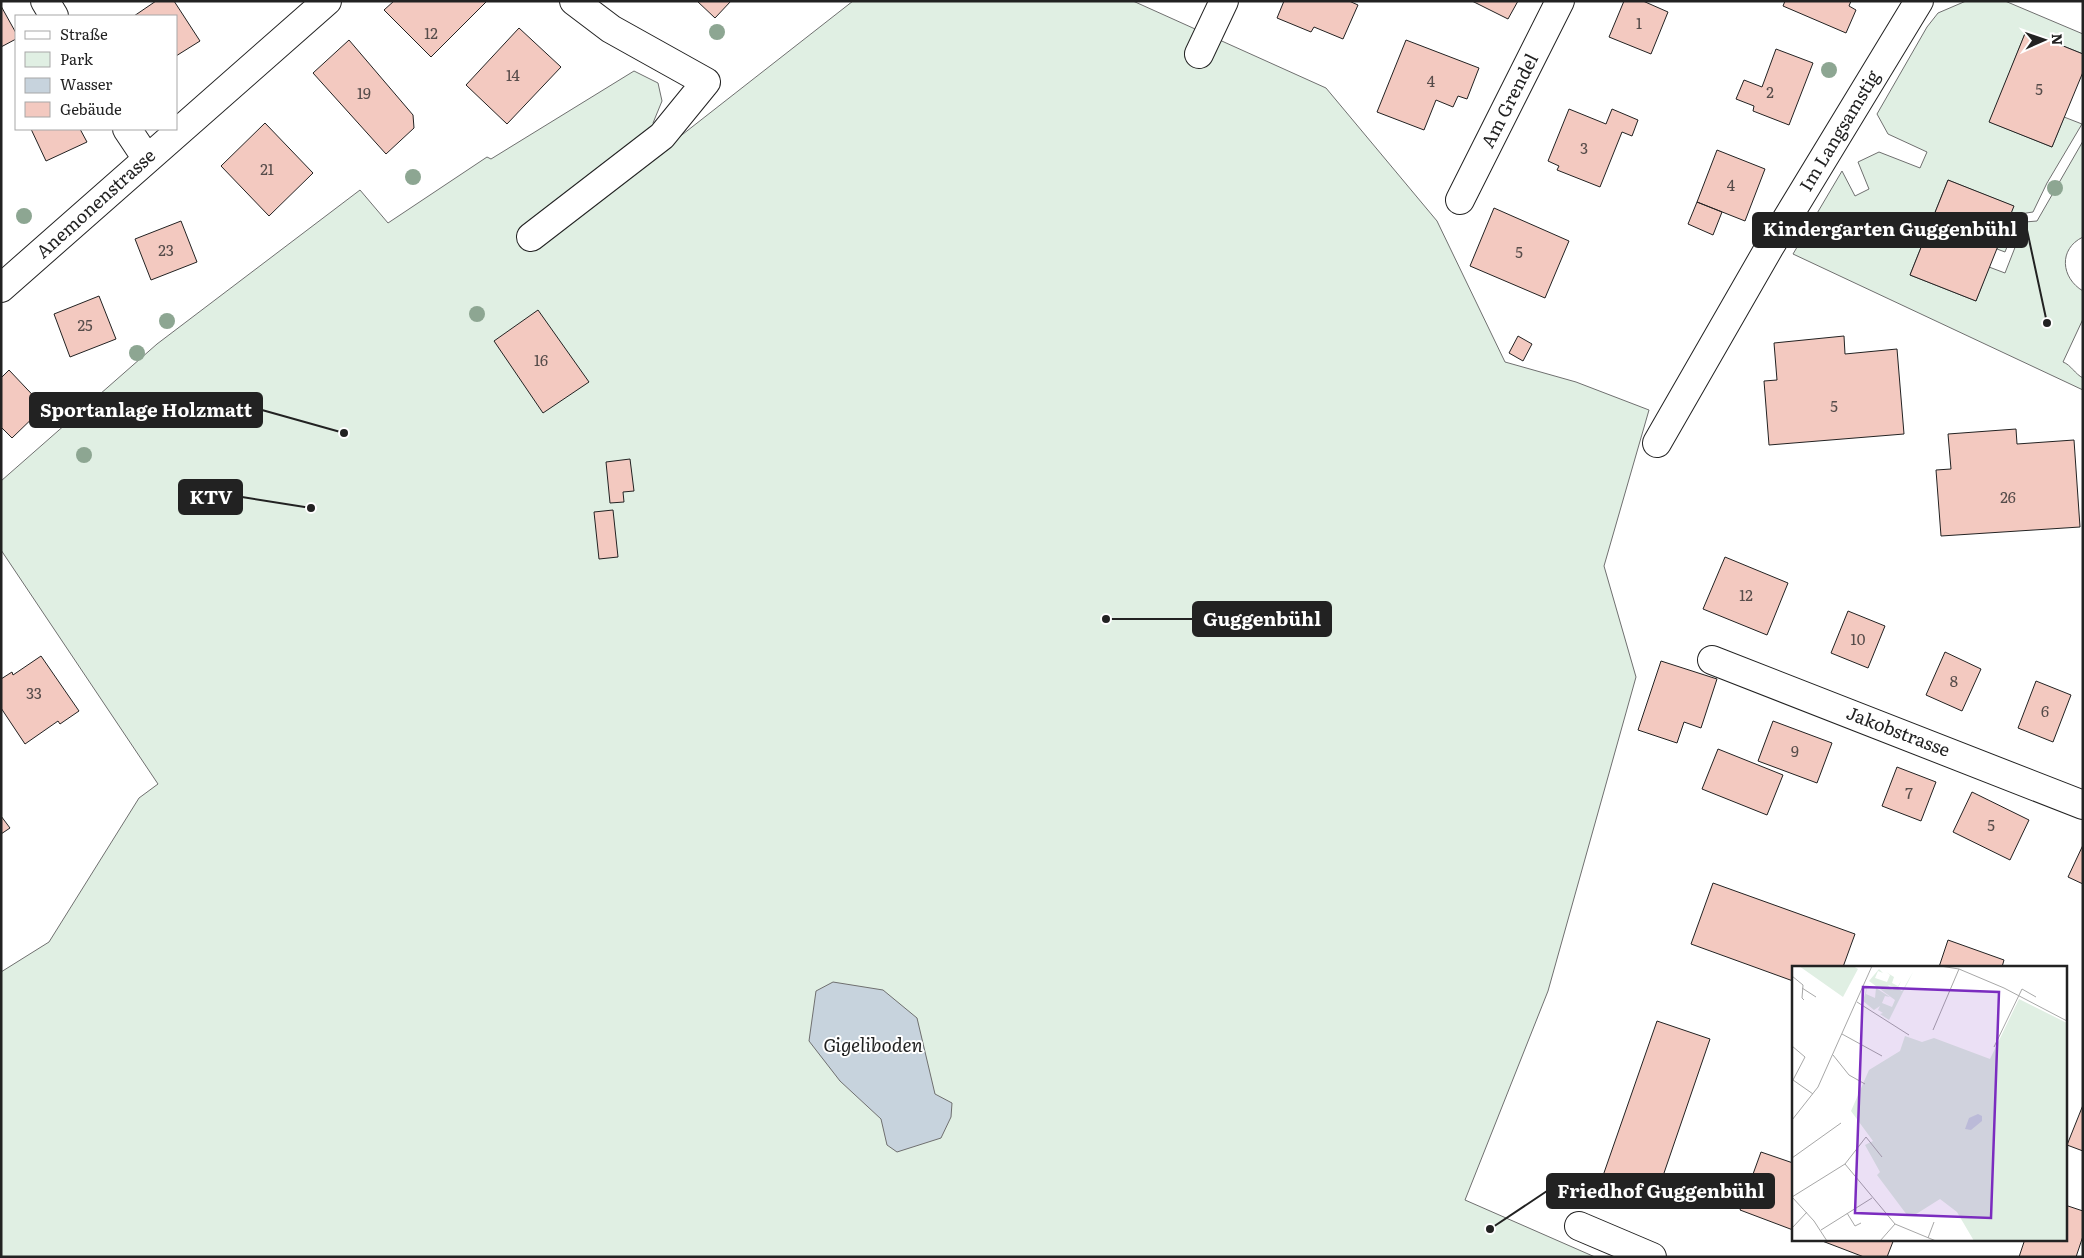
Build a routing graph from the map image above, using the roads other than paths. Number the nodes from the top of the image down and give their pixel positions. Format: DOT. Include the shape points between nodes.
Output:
graph roads {
  1 [pos="45,1"];
  2 [pos="327,1"];
  3 [pos="574,1"];
  4 [pos="1224,1"];
  5 [pos="1560,1"];
  6 [pos="1919,1"];
  7 [pos="53,15"];
  8 [pos="1199,54"];
  9 [pos="128,130"];
  10 [pos="147,158"];
  11 [pos="1460,200"];
  12 [pos="530,237"];
  13 [pos="1,288"];
  14 [pos="1657,442"];
  15 [pos="1712,660"];
  16 [pos="2083,805"];
  17 [pos="1579,1226"];
  18 [pos="1652,1257"];
  1 -- 7 [label="street"];
  2 -- 10 [label="street, Anemonenstrasse"];
  3 -- 12 [label="street" via="611,29 706,82 662,136"];
  4 -- 8 [label="street"];
  5 -- 11 [label="street, Am Grendel"];
  6 -- 14 [label="street, Im Langsamstig" via="1769,248"];
  9 -- 10 [label="street"];
  10 -- 13 [label="street, Anemonenstrasse"];
  15 -- 16 [label="street, Jakobstrasse"];
  17 -- 18 [label="street"];
}
